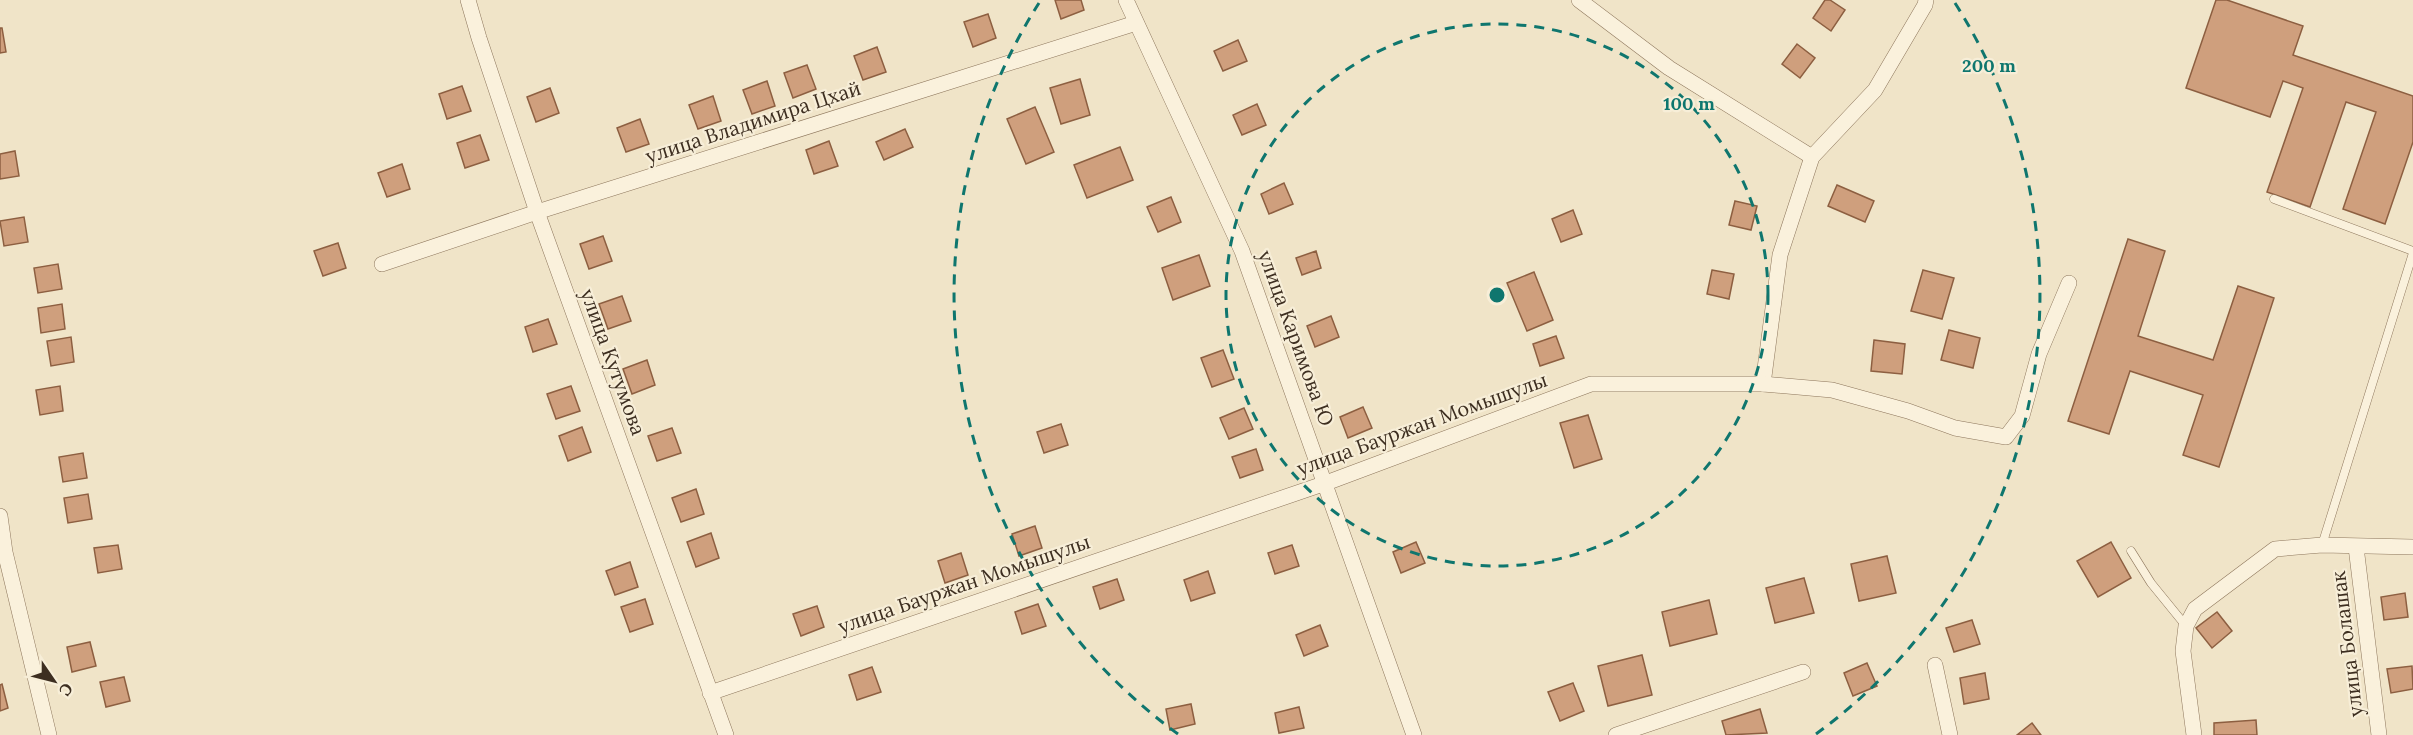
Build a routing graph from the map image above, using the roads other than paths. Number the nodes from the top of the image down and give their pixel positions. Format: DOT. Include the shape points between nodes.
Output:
graph roads {
  1 [pos="468,0"];
  2 [pos="1126,0"];
  3 [pos="1579,0"];
  4 [pos="1926,0"];
  5 [pos="1136,23"];
  6 [pos="1812,157"];
  7 [pos="2274,199"];
  8 [pos="537,212"];
  9 [pos="2413,252"];
  10 [pos="382,264"];
  11 [pos="2069,283"];
  12 [pos="1763,384"];
  13 [pos="1326,483"];
  14 [pos="0,516"];
  15 [pos="2322,545"];
  16 [pos="2356,547"];
  17 [pos="2413,547"];
  18 [pos="2131,551"];
  19 [pos="2186,626"];
  20 [pos="1935,664"];
  21 [pos="1803,672"];
  22 [pos="710,693"];
  23 [pos="49,735"];
  24 [pos="726,735"];
  25 [pos="1414,735"];
  26 [pos="1616,735"];
  27 [pos="1950,735"];
  28 [pos="2194,735"];
  29 [pos="2379,735"];
  1 -- 8 [label="street, улица Кутумова"];
  2 -- 5 [label="street, улица Каримова Ю"];
  3 -- 6 [label="street" via="1670,68"];
  4 -- 6 [label="street" via="1875,90"];
  5 -- 8 [label="street, улица Владимира Цхай"];
  5 -- 13 [label="street, улица Каримова Ю" via="1242,251"];
  6 -- 12 [label="street" via="1780,255"];
  7 -- 9 [label="lane"];
  8 -- 10 [label="street, улица Владимира Цхай"];
  8 -- 22 [label="street, улица Кутумова"];
  9 -- 15 [label="lane"];
  11 -- 12 [label="street, улица Бауржан Момышулы" via="2039,354 2022,416 2006,436 1955,428 1832,390"];
  12 -- 13 [label="street, улица Бауржан Момышулы" via="1591,384"];
  13 -- 22 [label="street, улица Бауржан Момышулы"];
  13 -- 25 [label="street, улица Каримова Ю"];
  14 -- 23 [label="street"];
  15 -- 16 [label="street"];
  15 -- 19 [label="street" via="2275,549 2195,609"];
  16 -- 17 [label="street"];
  16 -- 29 [label="street, улица Болашак"];
  18 -- 19 [label="lane"];
  19 -- 28 [label="street" via="2183,651"];
  20 -- 27 [label="street"];
  21 -- 26 [label="street"];
  22 -- 24 [label="street, улица Кутумова"];
}
